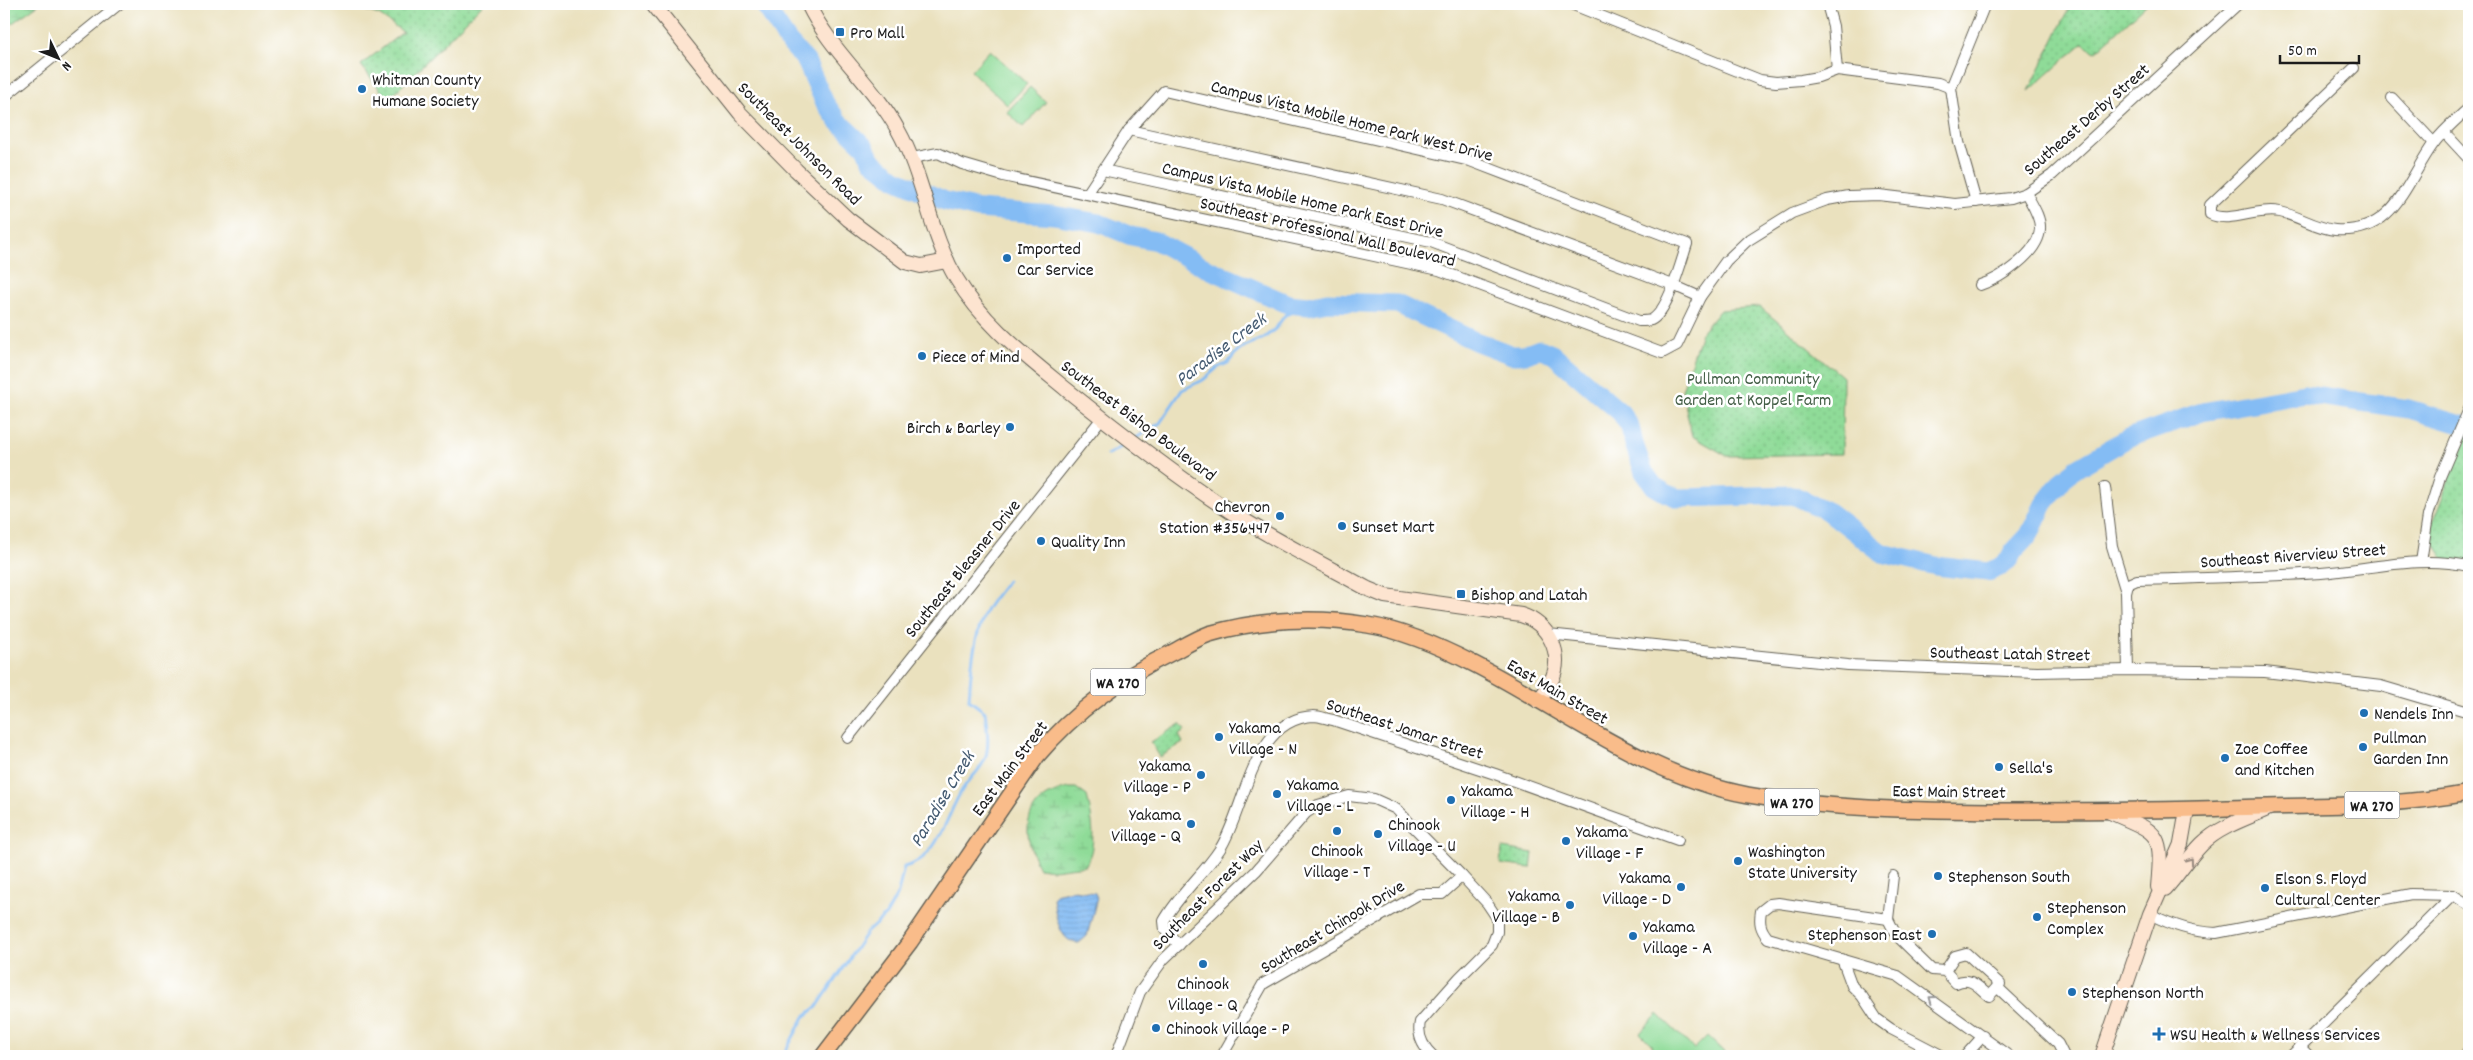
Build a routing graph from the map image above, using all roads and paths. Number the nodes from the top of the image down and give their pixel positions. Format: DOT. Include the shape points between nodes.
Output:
graph roads {
  1 [pos="119,4"];
  2 [pos="653,4"];
  3 [pos="808,4"];
  4 [pos="1571,4"];
  5 [pos="1827,4"];
  6 [pos="1985,4"];
  7 [pos="2238,4"];
  8 [pos="2354,68"];
  9 [pos="1837,70"];
  10 [pos="1951,88"];
  11 [pos="4,97"];
  12 [pos="2392,98"];
  13 [pos="2469,108"];
  14 [pos="1129,130"];
  15 [pos="2444,132"];
  16 [pos="2434,143"];
  17 [pos="2469,159"];
  18 [pos="914,163"];
  19 [pos="1103,170"];
  20 [pos="2026,192"];
  21 [pos="1087,194"];
  22 [pos="1976,202"];
  23 [pos="947,261"];
  24 [pos="1674,285"];
  25 [pos="1980,285"];
  26 [pos="1700,297"];
  27 [pos="2469,410"];
  28 [pos="1102,418"];
  29 [pos="2105,487"];
  30 [pos="2421,562"];
  31 [pos="2469,566"];
  32 [pos="2126,592"];
  33 [pos="1548,634"];
  34 [pos="2128,670"];
  35 [pos="1538,701"];
  36 [pos="2469,712"];
  37 [pos="848,738"];
  38 [pos="2469,793"];
  39 [pos="2273,807"];
  40 [pos="2187,810"];
  41 [pos="2110,812"];
  42 [pos="1678,840"];
  43 [pos="1462,876"];
  44 [pos="1893,876"];
  45 [pos="2452,896"];
  46 [pos="2157,897"];
  47 [pos="2469,905"];
  48 [pos="2150,914"];
  49 [pos="1888,919"];
  50 [pos="1179,945"];
  51 [pos="1842,959"];
  52 [pos="1864,965"];
  53 [pos="1945,971"];
  54 [pos="1850,980"];
  55 [pos="1998,987"];
  56 [pos="1983,1036"];
  57 [pos="2300,1048"];
  58 [pos="2469,1050"];
  59 [pos="824,1056"];
  60 [pos="1116,1056"];
  61 [pos="1222,1056"];
  62 [pos="1433,1056"];
  63 [pos="1944,1056"];
  64 [pos="1964,1056"];
  65 [pos="2009,1056"];
  66 [pos="2064,1056"];
  67 [pos="2102,1056"];
  68 [pos="2291,1056"];
  69 [pos="2309,1056"];
  70 [pos="2463,1056"];
  1 -- 11 [label="street"];
  2 -- 23 [label="street, Southeast Johnson Road" via="740,113 848,219 905,262 921,266"];
  3 -- 18 [label="street, Southeast Bishop Boulevard" via="826,35 881,101"];
  4 -- 9 [label="street" via="1760,80 1801,80"];
  5 -- 9 [label="street" via="1833,26"];
  6 -- 10 [label="street"];
  7 -- 20 [label="street, Southeast Derby Street" via="2052,175"];
  8 -- 16 [label="street" via="2210,205 2210,214 2223,218 2265,211 2282,212 2321,228 2354,229 2388,213 2402,198"];
  9 -- 10 [label="street" via="1938,82"];
  10 -- 22 [label="street" via="1959,142"];
  12 -- 16 [label="street"];
  13 -- 15 [label="street"];
  14 -- 19 [label="street"];
  14 -- 24 [label="street" via="1442,199"];
  14 -- 24 [label="street, Campus Vista Mobile Home Park West Drive" via="1164,91 1479,165 1687,244"];
  15 -- 16 [label="street"];
  15 -- 17 [label="street"];
  18 -- 21 [label="street, Southeast Professional Mall Boulevard" via="938,153 1003,176"];
  18 -- 23 [label="street, Southeast Bishop Boulevard"];
  19 -- 21 [label="street"];
  19 -- 24 [label="street, Campus Vista Mobile Home Park East Drive" via="1431,242 1639,321 1651,320 1661,311"];
  20 -- 22 [label="street, Southeast Derby Street" via="2011,198"];
  20 -- 25 [label="street" via="2038,216 2038,240 2032,250 1995,281"];
  21 -- 26 [label="street, Southeast Professional Mall Boulevard" via="1439,270 1662,353 1677,345"];
  22 -- 26 [label="street, Southeast Derby Street" via="1955,204 1878,194 1849,196 1810,205 1776,221 1747,241 1714,275"];
  23 -- 28 [label="street, Southeast Bishop Boulevard" via="969,298 992,326"];
  24 -- 26 [label="street"];
  27 -- 30 [label="street" via="2440,476 2428,516"];
  28 -- 33 [label="street, Southeast Bishop Boulevard" via="1144,452 1223,507 1368,589 1385,596 1521,615 1539,623"];
  28 -- 37 [label="street, Southeast Bleasner Drive"];
  29 -- 32 [label="street" via="2112,546"];
  30 -- 31 [label="street, Southeast Riverview Street" via="2446,561"];
  30 -- 32 [label="street, Southeast Riverview Street" via="2323,572 2137,580 2128,584"];
  32 -- 34 [label="street"];
  33 -- 34 [label="street, Southeast Latah Street" via="1848,665 2037,672"];
  33 -- 35 [label="street" via="1555,650 1555,665 1552,680"];
  34 -- 36 [label="street, Southeast Latah Street" via="2265,672 2328,678 2381,686"];
  35 -- 41 [label="main road, East Main Street / WA 270" via="1622,749 1694,780 1743,794 1796,802 1904,810"];
  35 -- 59 [label="main road, East Main Street / WA 270" via="1477,665 1425,641 1370,625 1308,620 1260,624 1207,635 1167,654 1111,687 1082,709 1046,746 1009,794 910,942"];
  38 -- 39 [label="main road, East Main Street / WA 270" via="2378,805"];
  39 -- 40 [label="main road, East Main Street / WA 270"];
  46 -- 39 [label="street, one-way" via="2203,844 2225,829"];
  40 -- 41 [label="main road, East Main Street / WA 270"];
  40 -- 46 [label="street" via="2181,844"];
  41 -- 46 [label="street" via="2142,826 2159,842"];
  42 -- 50 [label="street, Southeast Jamar Street" via="1495,774 1314,716 1292,722 1272,736 1257,756 1221,848 1164,921 1165,930"];
  43 -- 50 [label="street, Southeast Forest Way" via="1396,809 1383,801 1363,796 1336,798 1306,813 1256,871"];
  43 -- 61 [label="street, Southeast Chinook Drive" via="1442,894 1419,894 1263,984"];
  43 -- 62 [label="street, Southeast Forest Way" via="1494,911 1497,932 1492,945 1420,1022 1418,1028 1422,1043"];
  44 -- 49 [label="street"];
  45 -- 47 [label="street"];
  45 -- 48 [label="street" via="2411,894 2216,933 2171,924"];
  45 -- 57 [label="street"];
  46 -- 48 [label="street"];
  48 -- 67 [label="street"];
  49 -- 51 [label="street" via="1778,903 1770,904 1761,911 1760,926 1768,938"];
  49 -- 53 [label="street" via="1896,935 1932,970"];
  50 -- 60 [label="street, Southeast Forest Way" via="1163,960 1140,992"];
  51 -- 52 [label="street"];
  51 -- 54 [label="street"];
  52 -- 54 [label="street" via="1853,969"];
  56 -- 52 [label="street, one-way" via="1898,976"];
  53 -- 55 [label="street" via="1956,983 1964,980 1973,982 1989,996"];
  53 -- 55 [label="street" via="1955,956 1966,953 2000,984"];
  54 -- 63 [label="street" via="1877,1019"];
  55 -- 66 [label="street" via="2058,1044"];
  56 -- 64 [label="street"];
  56 -- 65 [label="street"];
  57 -- 68 [label="street"];
  57 -- 69 [label="street"];
  58 -- 70 [label="street"];
}
